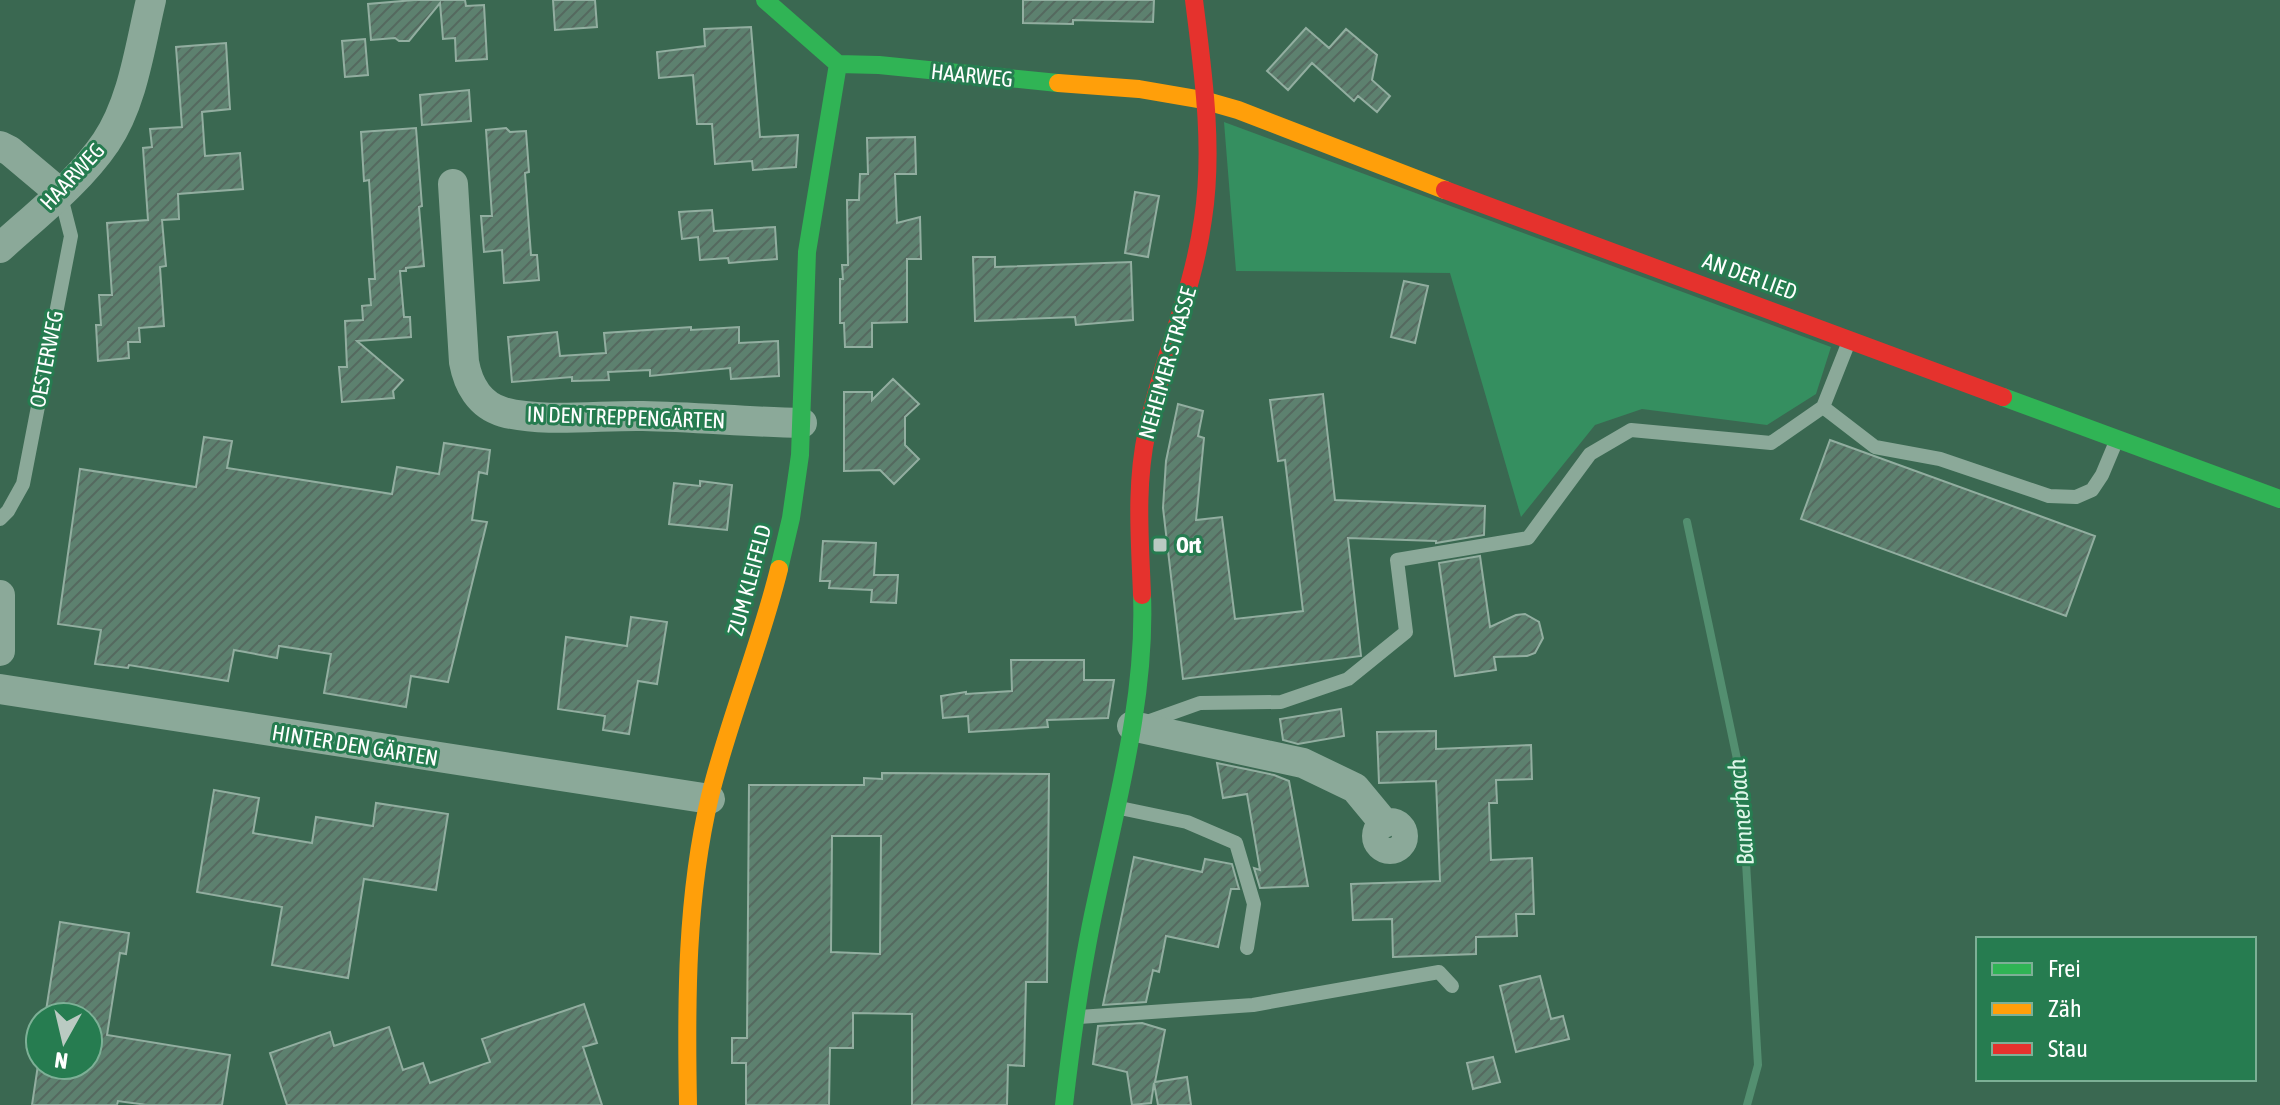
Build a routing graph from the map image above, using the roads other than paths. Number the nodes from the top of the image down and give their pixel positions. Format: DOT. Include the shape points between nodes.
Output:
graph roads {
  1 [pos="151,0"];
  2 [pos="765,0"];
  3 [pos="1194,0"];
  4 [pos="838,64"];
  5 [pos="1203,100"];
  6 [pos="0,146"];
  7 [pos="453,184"];
  8 [pos="60,193"];
  9 [pos="0,248"];
  10 [pos="1850,339"];
  11 [pos="1823,407"];
  12 [pos="802,423"];
  13 [pos="2117,440"];
  14 [pos="2280,499"];
  15 [pos="0,519"];
  16 [pos="0,595"];
  17 [pos="0,651"];
  18 [pos="0,689"];
  19 [pos="1134,726"];
  20 [pos="710,799"];
  21 [pos="1116,807"];
  22 [pos="1384,823"];
  23 [pos="1247,948"];
  24 [pos="1452,986"];
  25 [pos="1075,1017"];
  26 [pos="688,1105"];
  27 [pos="1064,1105"];
  1 -- 8 [label="street, HAARWEG" via="121,111 106,142"];
  2 -- 4 [label="street"];
  3 -- 5 [label="street, NEHEIMER STRASSE"];
  4 -- 5 [label="street, HAARWEG" via="1139,89"];
  4 -- 12 [label="street, ZUM KLEIFELD" via="805,279"];
  5 -- 10 [label="street, AN DER LIED"];
  5 -- 19 [label="street, NEHEIMER STRASSE" via="1207,180 1201,238 1140,465 1144,612"];
  6 -- 8 [label="street"];
  7 -- 12 [label="street, IN DEN TREPPENGÄRTEN" via="464,362 475,393 489,405 529,416"];
  8 -- 9 [label="street, HAARWEG"];
  8 -- 15 [label="lane, OESTERWEG" via="71,236 23,484"];
  10 -- 11 [label="lane"];
  10 -- 13 [label="street, AN DER LIED"];
  11 -- 13 [label="lane" via="1875,447 1940,459 2049,496 2076,497 2092,490"];
  11 -- 19 [label="lane" via="1771,443 1631,430 1590,454 1528,538 1397,560 1406,632 1348,679 1281,702 1200,703"];
  12 -- 20 [label="street, ZUM KLEIFELD" via="784,551"];
  13 -- 14 [label="street, AN DER LIED"];
  16 -- 17 [label="street"];
  18 -- 20 [label="street, HINTER DEN GÄRTEN"];
  19 -- 21 [label="street, NEHEIMER STRASSE"];
  19 -- 22 [label="street" via="1303,763 1355,788"];
  20 -- 26 [label="street, ZUM KLEIFELD" via="694,881"];
  21 -- 23 [label="lane" via="1187,822 1236,843 1254,904"];
  21 -- 25 [label="street, NEHEIMER STRASSE"];
  24 -- 25 [label="lane" via="1439,972 1253,1005"];
  25 -- 27 [label="street, NEHEIMER STRASSE"];
}
